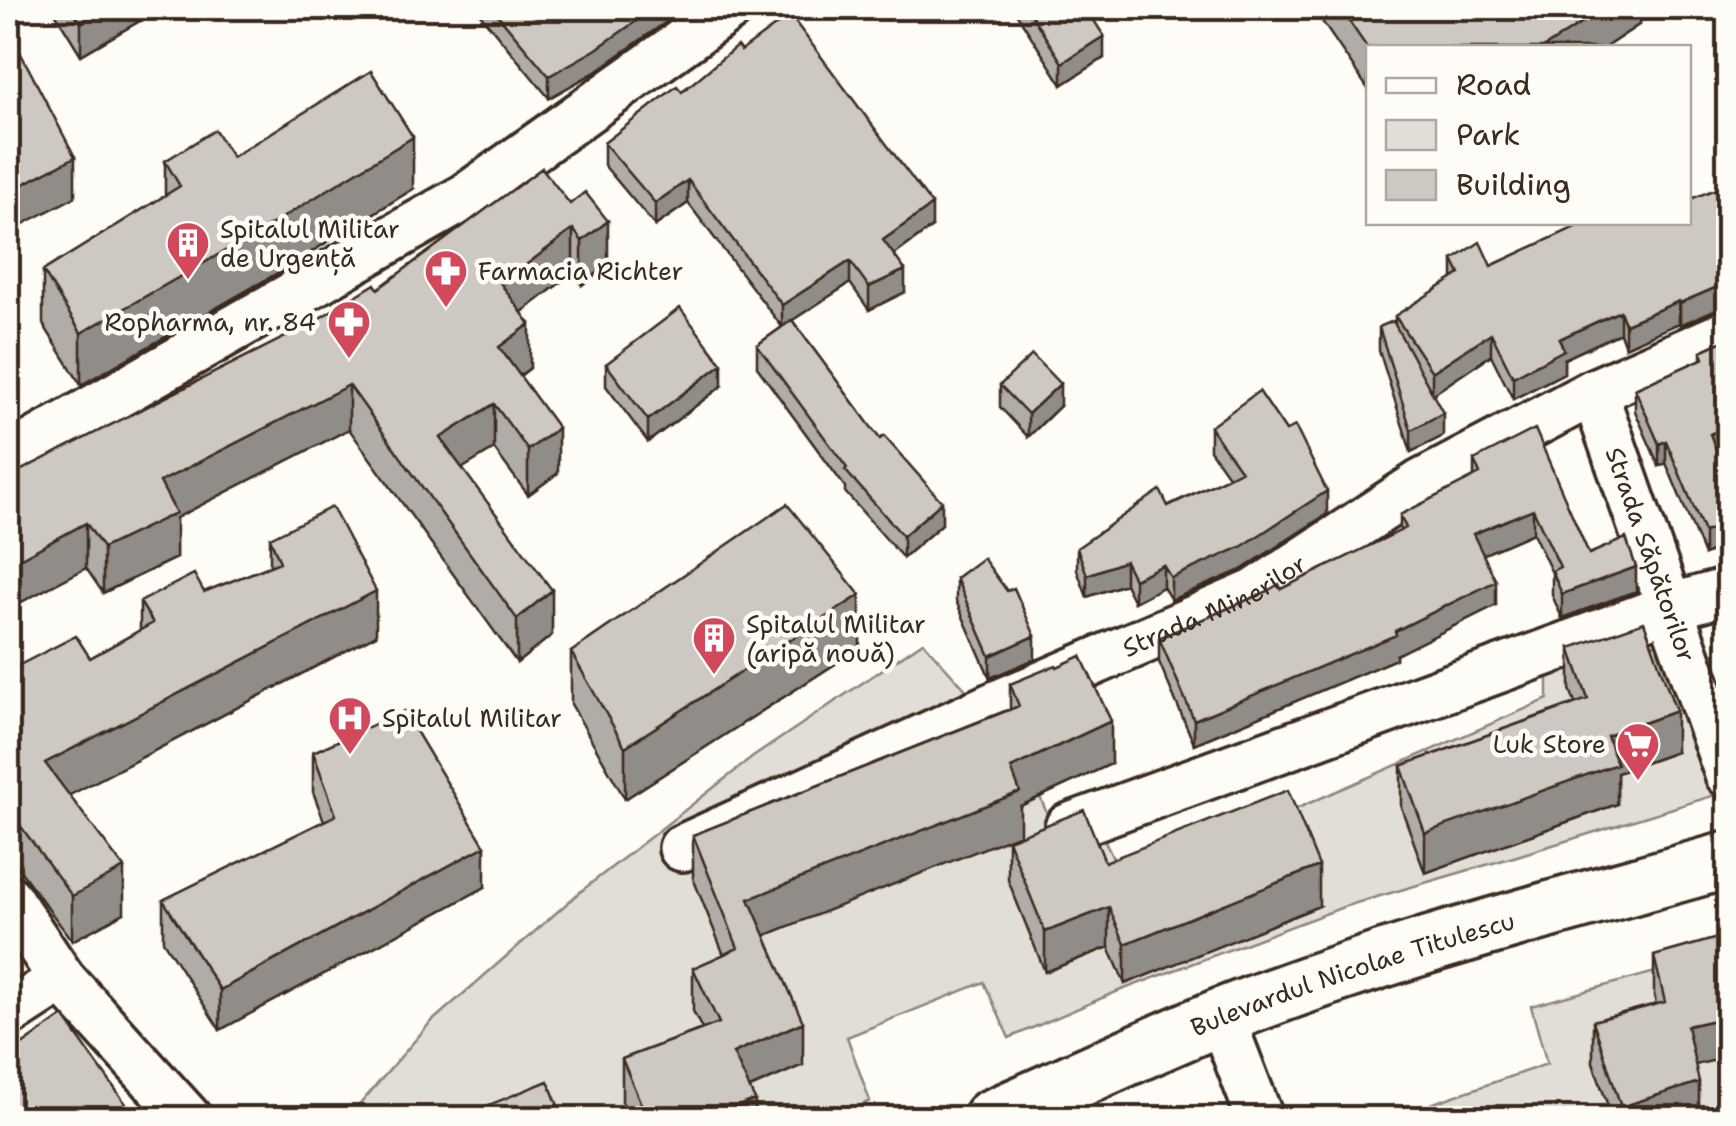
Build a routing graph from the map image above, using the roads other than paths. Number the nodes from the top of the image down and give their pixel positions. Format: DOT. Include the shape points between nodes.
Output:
graph roads {
  1 [pos="730,8"];
  2 [pos="1728,333"];
  3 [pos="1594,392"];
  4 [pos="8,458"];
  5 [pos="1728,591"];
  6 [pos="1670,608"];
  7 [pos="1728,774"];
  8 [pos="1068,827"];
  9 [pos="682,848"];
  10 [pos="1728,860"];
  11 [pos="8,898"];
  12 [pos="62,979"];
  13 [pos="8,1014"];
  14 [pos="1221,1017"];
  15 [pos="188,1118"];
  16 [pos="991,1118"];
  17 [pos="1260,1118"];
  1 -- 4 [label="street" via="468,196"];
  2 -- 3 [label="street, Strada Minerilor"];
  3 -- 6 [label="street, Strada Săpătorilor"];
  3 -- 9 [label="street, Strada Minerilor" via="1420,483 1254,593"];
  5 -- 6 [label="street"];
  6 -- 7 [label="street, Strada Săpătorilor"];
  6 -- 8 [label="street"];
  10 -- 14 [label="main road, Bulevardul Nicolae Titulescu" via="1486,928"];
  11 -- 12 [label="street"];
  12 -- 13 [label="street"];
  12 -- 15 [label="street"];
  14 -- 16 [label="main road, Bulevardul Nicolae Titulescu"];
  14 -- 17 [label="street"];
}
